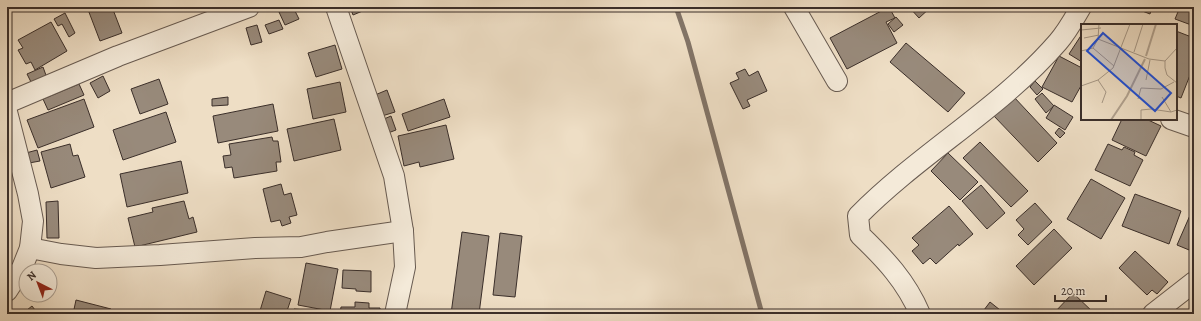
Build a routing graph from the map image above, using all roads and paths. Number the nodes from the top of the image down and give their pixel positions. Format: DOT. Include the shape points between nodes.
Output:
graph roads {
  1 [pos="249,7"];
  2 [pos="336,7"];
  3 [pos="794,7"];
  4 [pos="1081,7"];
  5 [pos="837,81"];
  6 [pos="7,103"];
  7 [pos="7,112"];
  8 [pos="1174,120"];
  9 [pos="1194,127"];
  10 [pos="403,231"];
  11 [pos="30,248"];
  12 [pos="1194,282"];
  13 [pos="7,291"];
  14 [pos="395,314"];
  15 [pos="920,314"];
  16 [pos="1153,314"];
  1 -- 6 [label="street" via="118,56"];
  2 -- 10 [label="street" via="394,176"];
  3 -- 5 [label="street"];
  4 -- 15 [label="street" via="1059,41 1038,64 1010,90 900,177 858,216 860,235 883,257 904,284"];
  7 -- 11 [label="street" via="33,221"];
  8 -- 9 [label="street"];
  10 -- 11 [label="street" via="301,247 96,258"];
  10 -- 14 [label="street" via="405,267"];
  11 -- 13 [label="street" via="22,268"];
  12 -- 16 [label="street"];
}
